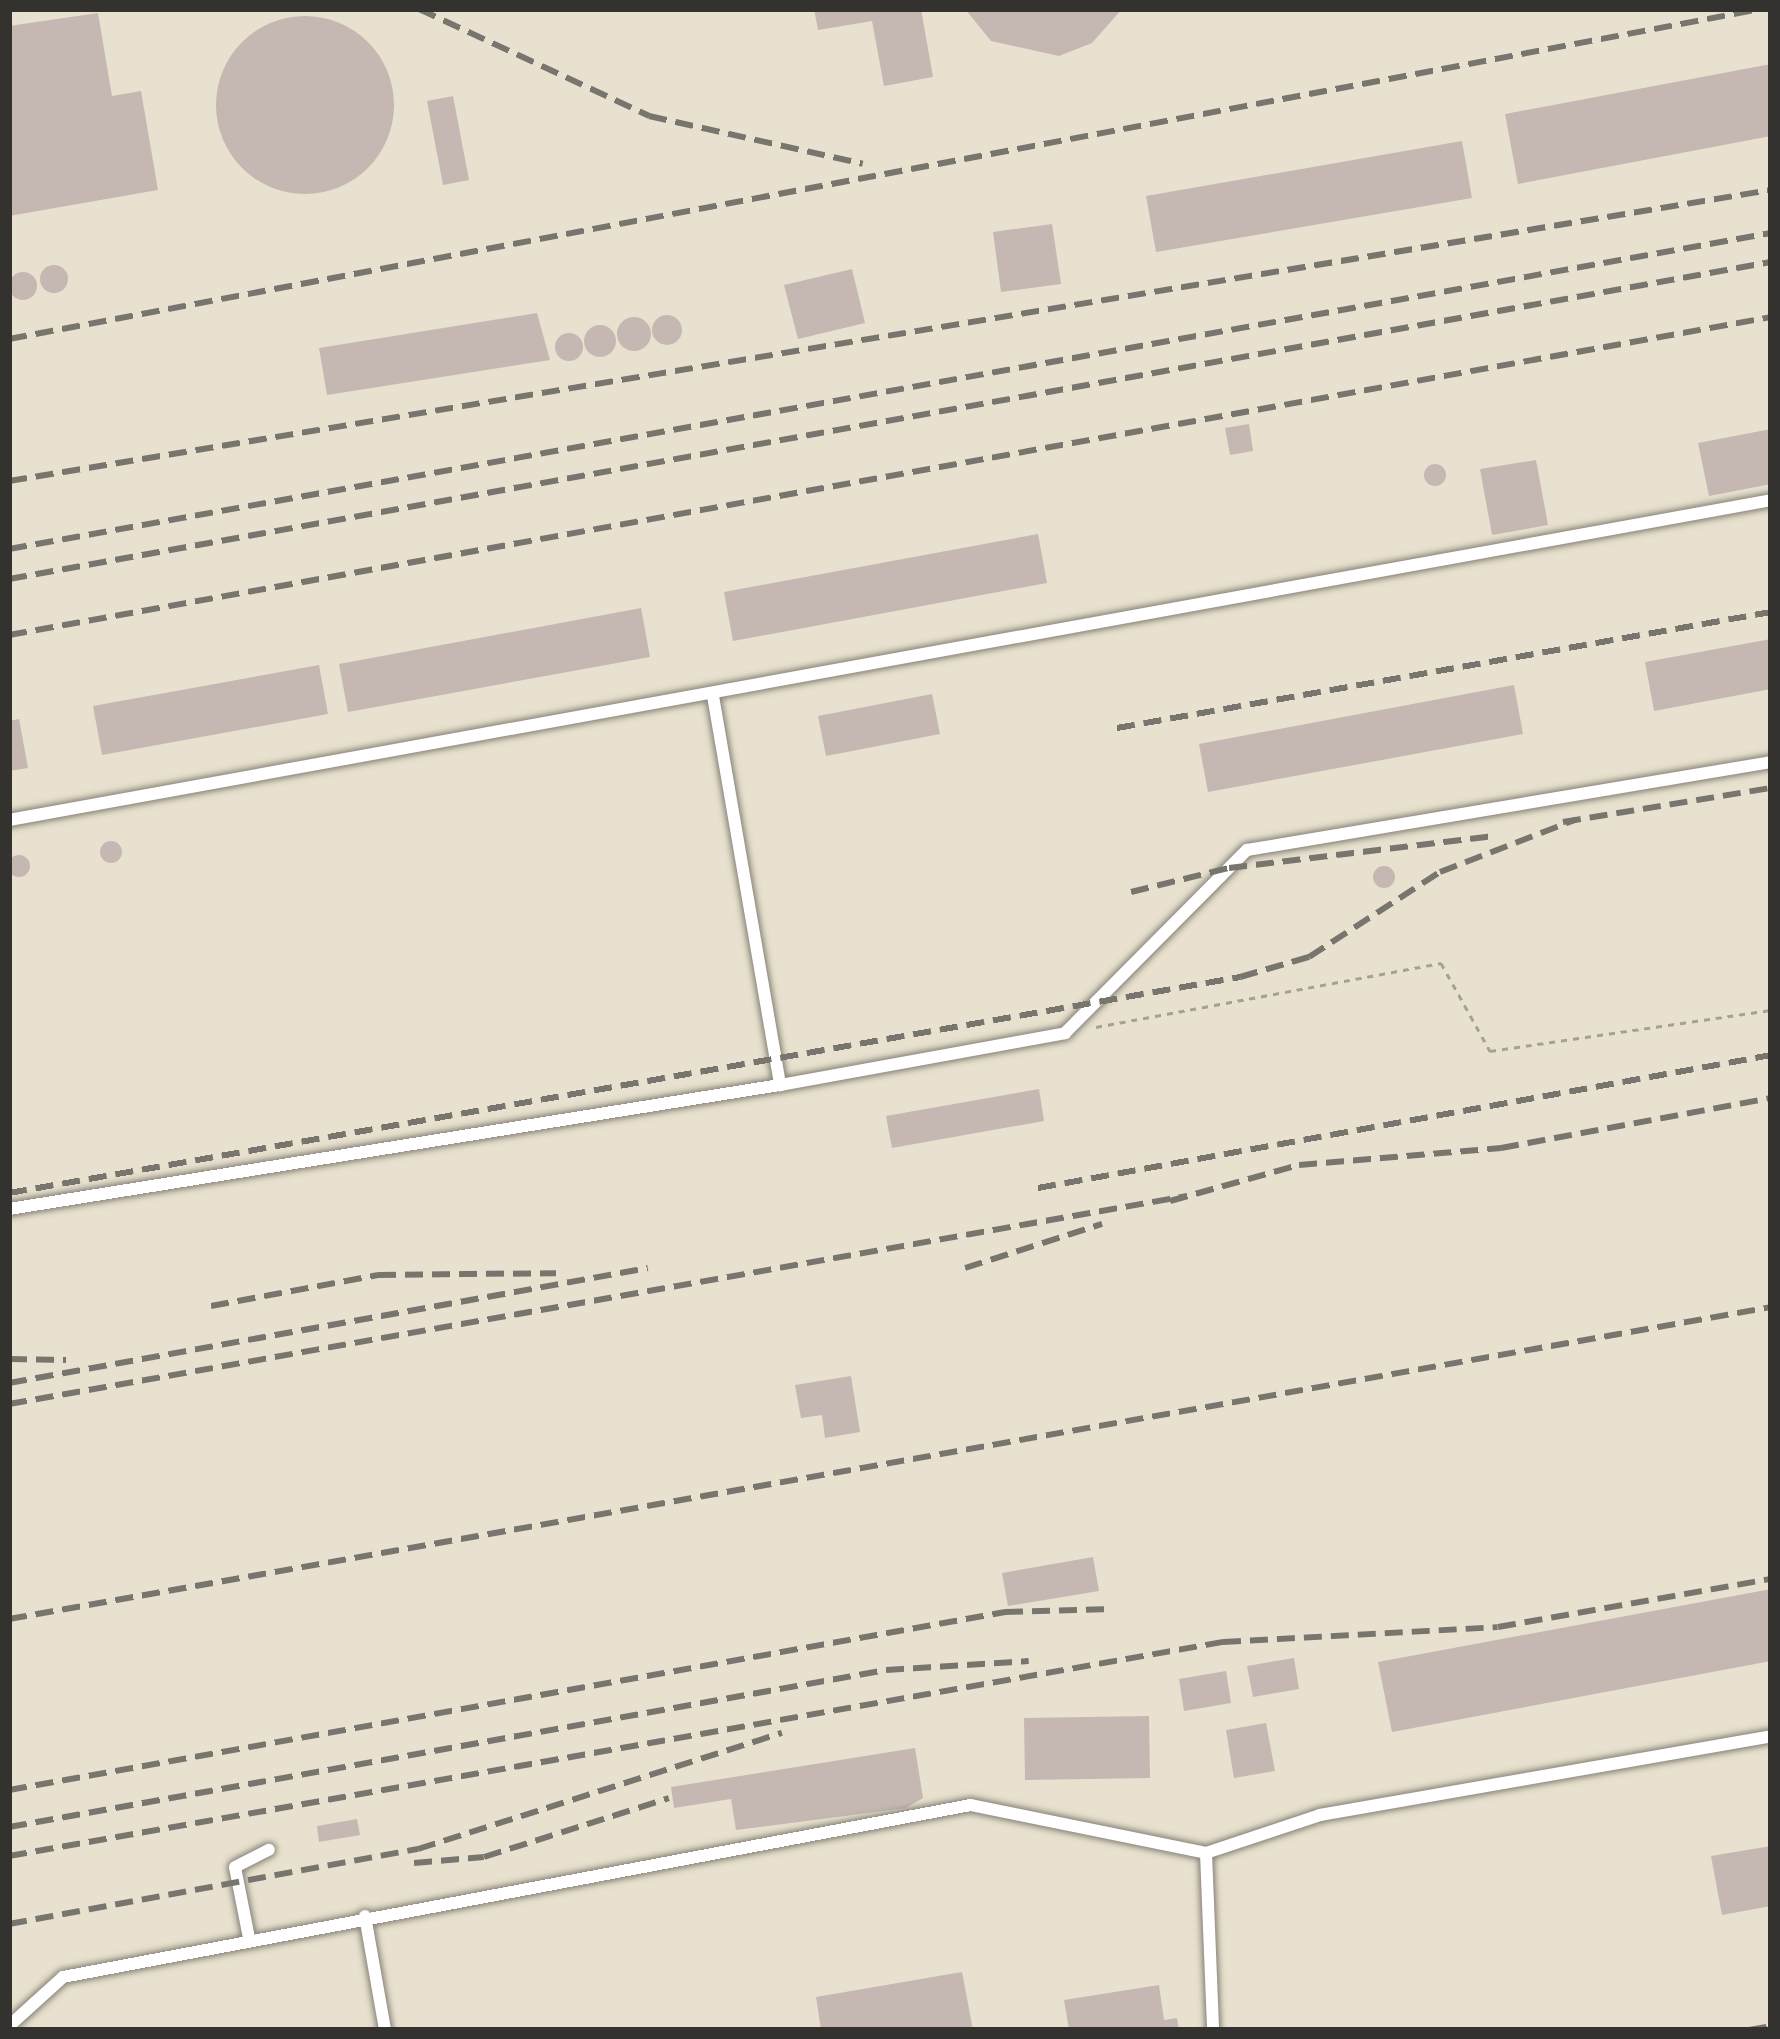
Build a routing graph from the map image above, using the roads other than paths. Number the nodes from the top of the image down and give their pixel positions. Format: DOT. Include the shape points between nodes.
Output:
graph roads {
  1 [pos="1771,500"];
  2 [pos="713,696"];
  3 [pos="1771,762"];
  4 [pos="9,820"];
  5 [pos="780,1085"];
  6 [pos="9,1209"];
  7 [pos="1771,1736"];
  8 [pos="269,1850"];
  9 [pos="1207,1853"];
  10 [pos="365,1916"];
  11 [pos="249,1938"];
  12 [pos="9,2026"];
  13 [pos="385,2030"];
  14 [pos="1213,2030"];
  1 -- 2 [label="lane"];
  2 -- 4 [label="lane"];
  2 -- 5 [label="lane"];
  3 -- 5 [label="lane" via="1247,850 1065,1033"];
  5 -- 6 [label="lane"];
  7 -- 9 [label="lane" via="1320,1815"];
  8 -- 11 [label="lane" via="235,1867"];
  9 -- 10 [label="lane" via="971,1805"];
  9 -- 14 [label="lane"];
  10 -- 11 [label="lane"];
  10 -- 13 [label="lane"];
  11 -- 12 [label="lane" via="63,1977"];
}
